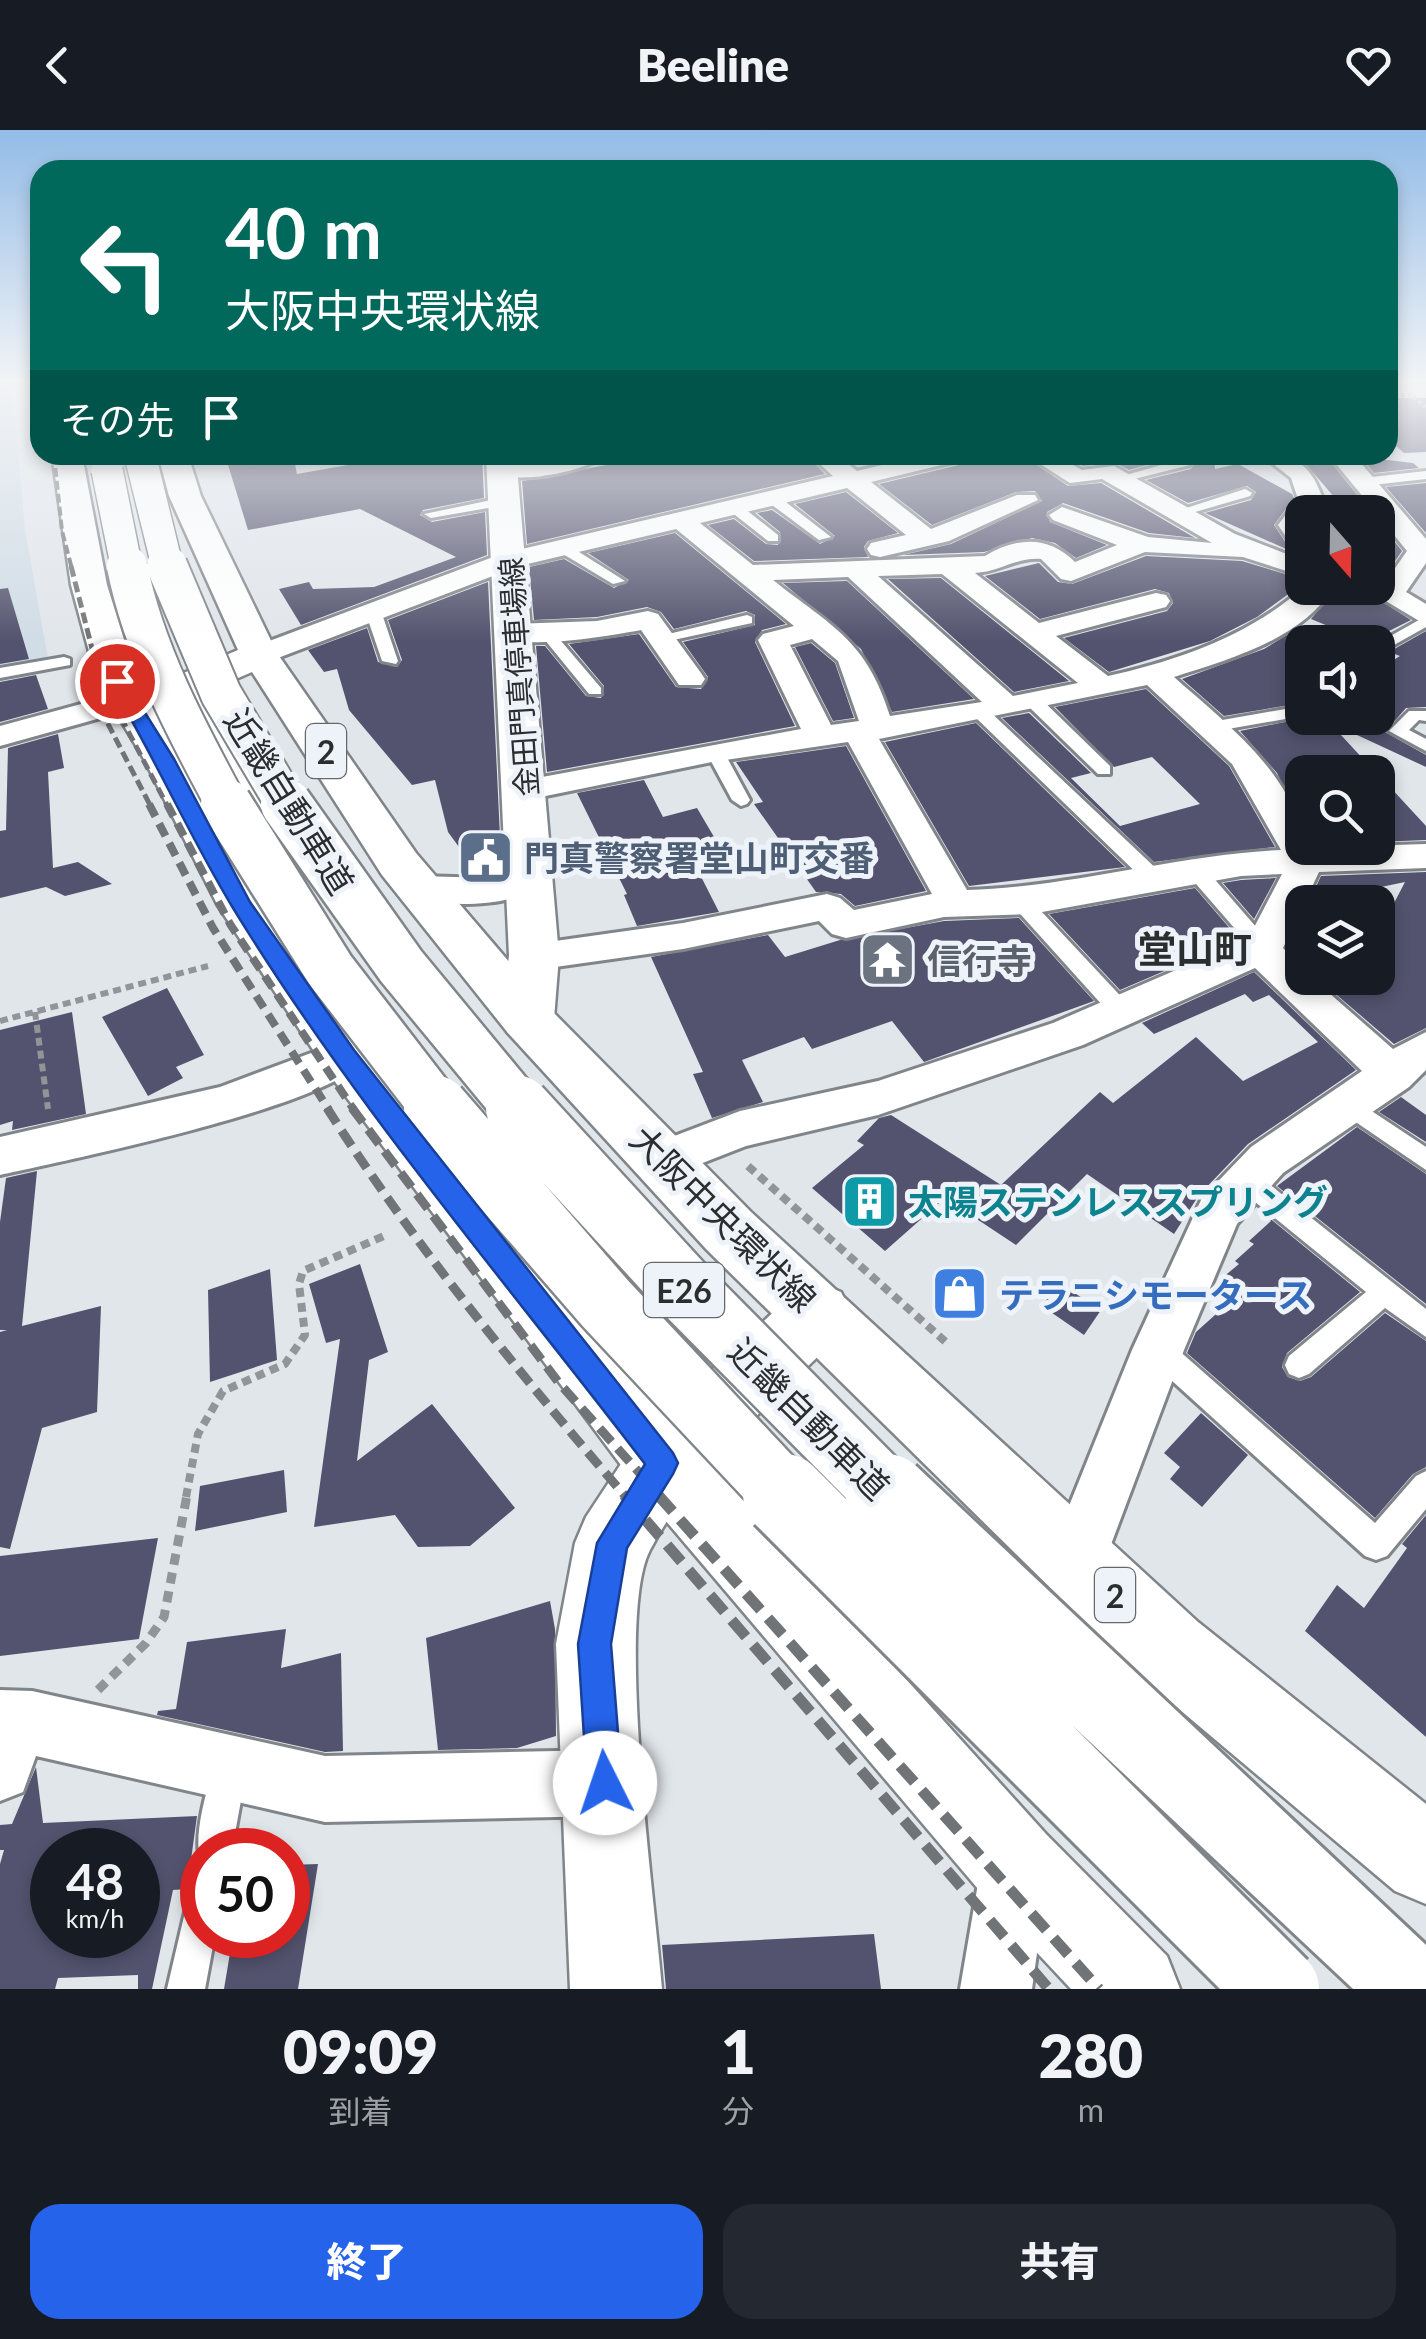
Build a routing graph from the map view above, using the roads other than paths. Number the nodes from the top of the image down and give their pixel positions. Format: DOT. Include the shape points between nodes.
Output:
graph roads {
  1 [pos="78,468"];
  2 [pos="82,468"];
  3 [pos="143,468"];
  4 [pos="176,468"];
  5 [pos="200,468"];
  6 [pos="554,468"];
  7 [pos="839,468"];
  8 [pos="901,468"];
  9 [pos="1061,468"];
  10 [pos="1163,468"];
  11 [pos="1293,468"];
  12 [pos="1351,468"];
  13 [pos="504,475"];
  14 [pos="1426,476"];
  15 [pos="854,479"];
  16 [pos="1118,479"];
  17 [pos="1363,482"];
  18 [pos="1244,493"];
  19 [pos="1309,495"];
  20 [pos="774,499"];
  21 [pos="1026,500"];
  22 [pos="416,504"];
  23 [pos="735,508"];
  24 [pos="1178,513"];
  25 [pos="1062,515"];
  26 [pos="682,521"];
  27 [pos="202,526"];
  28 [pos="824,536"];
  29 [pos="924,537"];
  30 [pos="773,538"];
  31 [pos="1138,546"];
  32 [pos="563,548"];
  33 [pos="1250,549"];
  34 [pos="510,560"];
  35 [pos="1285,562"];
  36 [pos="948,565"];
  37 [pos="840,567"];
  38 [pos="747,573"];
  39 [pos="1071,573"];
  40 [pos="1408,573"];
  41 [pos="618,580"];
  42 [pos="1156,600"];
  43 [pos="1306,605"];
  44 [pos="1119,610"];
  45 [pos="374,611"];
  46 [pos="1426,618"];
  47 [pos="747,620"];
  48 [pos="816,629"];
  49 [pos="529,632"];
  50 [pos="1034,633"];
  51 [pos="664,637"];
  52 [pos="1395,638"];
  53 [pos="259,655"];
  54 [pos="390,661"];
  55 [pos="64,662"];
  56 [pos="0,673"];
  57 [pos="1153,674"];
  58 [pos="690,679"];
  59 [pos="1100,685"];
  60 [pos="594,690"];
  61 [pos="129,700"];
  62 [pos="1005,706"];
  63 [pos="1285,713"];
  64 [pos="1426,716"];
  65 [pos="1211,727"];
  66 [pos="868,731"];
  67 [pos="0,736"];
  68 [pos="822,738"];
  69 [pos="1426,746"];
  70 [pos="715,752"];
  71 [pos="1104,770"];
  72 [pos="526,790"];
  73 [pos="741,800"];
  74 [pos="1285,823"];
  75 [pos="1426,856"];
  76 [pos="1395,858"];
  77 [pos="1285,863"];
  78 [pos="1305,865"];
  79 [pos="1197,872"];
  80 [pos="530,874"];
  81 [pos="1155,879"];
  82 [pos="418,888"];
  83 [pos="1020,901"];
  84 [pos="955,902"];
  85 [pos="1264,948"];
  86 [pos="534,956"];
  87 [pos="292,974"];
  88 [pos="1121,1011"];
  89 [pos="526,1019"];
  90 [pos="346,1056"];
  91 [pos="1410,1062"];
  92 [pos="1349,1105"];
  93 [pos="0,1156"];
  94 [pos="664,1159"];
  95 [pos="1426,1160"];
  96 [pos="1248,1181"];
  97 [pos="1385,1292"];
  98 [pos="818,1313"];
  99 [pos="1426,1325"];
  100 [pos="1158,1350"];
  101 [pos="1300,1365"];
  102 [pos="663,1463"];
  103 [pos="1426,1486"];
  104 [pos="1077,1558"];
  105 [pos="18,1736"];
  106 [pos="231,1764"];
  107 [pos="605,1783"];
  108 [pos="218,1828"];
  109 [pos="1426,1860"];
  110 [pos="1016,1865"];
  111 [pos="192,1958"];
  112 [pos="186,1989"];
  113 [pos="616,1989"];
  114 [pos="996,1989"];
  115 [pos="1134,1989"];
  116 [pos="1278,1989"];
  117 [pos="1414,1989"];
  1 -- 61 [label="main road" via="98,625"];
  2 -- 116 [label="main road, 近畿自動車道 / E26, bridge" via="193,742 270,879 383,1041 543,1237 791,1503"];
  3 -- 117 [label="main road, 近畿自動車道 / E26, bridge" via="162,556 241,731 324,861 436,1015 601,1204 844,1455"];
  4 -- 27 [label="main road, 大阪中央環状線 / 2"];
  5 -- 27 [label="main road" via="206,492"];
  6 -- 13 [label="street"];
  7 -- 15 [label="street"];
  8 -- 15 [label="street"];
  9 -- 16 [label="street" via="1079,478 1104,471"];
  10 -- 16 [label="lane"];
  11 -- 19 [label="street"];
  12 -- 17 [label="street"];
  13 -- 22 [label="lane" via="437,518"];
  13 -- 34 [label="main road, 金田門真停車場線"];
  14 -- 17 [label="lane"];
  15 -- 20 [label="street"];
  15 -- 29 [label="street"];
  16 -- 24 [label="street"];
  17 -- 40 [label="street"];
  18 -- 24 [label="lane"];
  20 -- 23 [label="street"];
  20 -- 28 [label="lane"];
  21 -- 29 [label="street"];
  23 -- 26 [label="street"];
  23 -- 30 [label="lane"];
  24 -- 33 [label="street"];
  25 -- 31 [label="street"];
  26 -- 32 [label="street"];
  26 -- 38 [label="street"];
  27 -- 53 [label="main road, 大阪中央環状線 / 2"];
  29 -- 37 [label="street"];
  31 -- 33 [label="street"];
  31 -- 39 [label="street"];
  32 -- 34 [label="street"];
  32 -- 41 [label="lane"];
  33 -- 35 [label="street"];
  34 -- 45 [label="street"];
  34 -- 49 [label="main road, 金田門真停車場線"];
  36 -- 37 [label="street"];
  36 -- 39 [label="street" via="991,564 1016,549 1049,551"];
  36 -- 50 [label="street"];
  37 -- 38 [label="street"];
  37 -- 62 [label="street"];
  38 -- 48 [label="street"];
  39 -- 44 [label="street"];
  40 -- 46 [label="street"];
  42 -- 44 [label="street"];
  43 -- 57 [label="street" via="1246,643"];
  44 -- 50 [label="street"];
  45 -- 53 [label="street"];
  45 -- 54 [label="lane"];
  46 -- 52 [label="lane"];
  47 -- 51 [label="lane"];
  48 -- 66 [label="street" via="842,640 864,683"];
  48 -- 68 [label="street" via="773,640"];
  49 -- 51 [label="street" via="648,620"];
  49 -- 60 [label="lane"];
  49 -- 72 [label="main road, 金田門真停車場線"];
  50 -- 59 [label="street"];
  51 -- 58 [label="street"];
  53 -- 82 [label="main road, 大阪中央環状線 / 2"];
  53 -- 87 [label="main road" via="195,682 190,696 303,885"];
  55 -- 56 [label="lane"];
  57 -- 59 [label="street"];
  57 -- 65 [label="street"];
  59 -- 62 [label="street"];
  61 -- 67 [label="street"];
  61 -- 87 [label="main road" via="241,904"];
  62 -- 66 [label="street"];
  62 -- 71 [label="lane"];
  62 -- 81 [label="lane"];
  63 -- 65 [label="lane"];
  64 -- 69 [label="lane" via="1415,715 1398,731"];
  65 -- 74 [label="street" via="1262,781"];
  66 -- 68 [label="street"];
  66 -- 84 [label="street"];
  68 -- 70 [label="street"];
  70 -- 72 [label="street"];
  70 -- 73 [label="lane"];
  72 -- 80 [label="main road, 金田門真停車場線"];
  75 -- 76 [label="street"];
  77 -- 79 [label="street"];
  78 -- 85 [label="street"];
  79 -- 81 [label="street"];
  79 -- 85 [label="lane"];
  80 -- 82 [label="street" via="494,891"];
  80 -- 86 [label="main road, 金田門真停車場線"];
  81 -- 83 [label="street"];
  82 -- 89 [label="main road, 大阪中央環状線 / 2"];
  83 -- 84 [label="street"];
  83 -- 88 [label="lane"];
  84 -- 86 [label="street" via="846,926 826,907"];
  85 -- 88 [label="street"];
  85 -- 91 [label="street" via="1282,978"];
  86 -- 89 [label="main road, 金田門真停車場線"];
  87 -- 90 [label="main road"];
  88 -- 94 [label="street" via="878,1098 740,1129"];
  89 -- 94 [label="main road, 大阪中央環状線 / 2"];
  90 -- 93 [label="street" via="282,1087 196,1113"];
  90 -- 102 [label="main road"];
  91 -- 92 [label="street"];
  92 -- 95 [label="lane"];
  92 -- 96 [label="street" via="1267,1160"];
  94 -- 98 [label="main road, 大阪中央環状線 / 2"];
  96 -- 97 [label="lane"];
  96 -- 100 [label="street" via="1219,1212"];
  97 -- 99 [label="lane"];
  97 -- 101 [label="lane"];
  98 -- 102 [label="main road"];
  98 -- 104 [label="main road, 大阪中央環状線 / 2"];
  100 -- 103 [label="lane" via="1376,1545"];
  100 -- 104 [label="street"];
  102 -- 107 [label="main road" via="612,1543 595,1644"];
  102 -- 110 [label="main road"];
  104 -- 109 [label="main road, 大阪中央環状線 / 2" via="1170,1650"];
  105 -- 106 [label="street"];
  106 -- 107 [label="street" via="325,1789"];
  106 -- 108 [label="lane"];
  107 -- 113 [label="main road"];
  110 -- 114 [label="street"];
  110 -- 115 [label="main road"];
  111 -- 112 [label="lane"];
}
